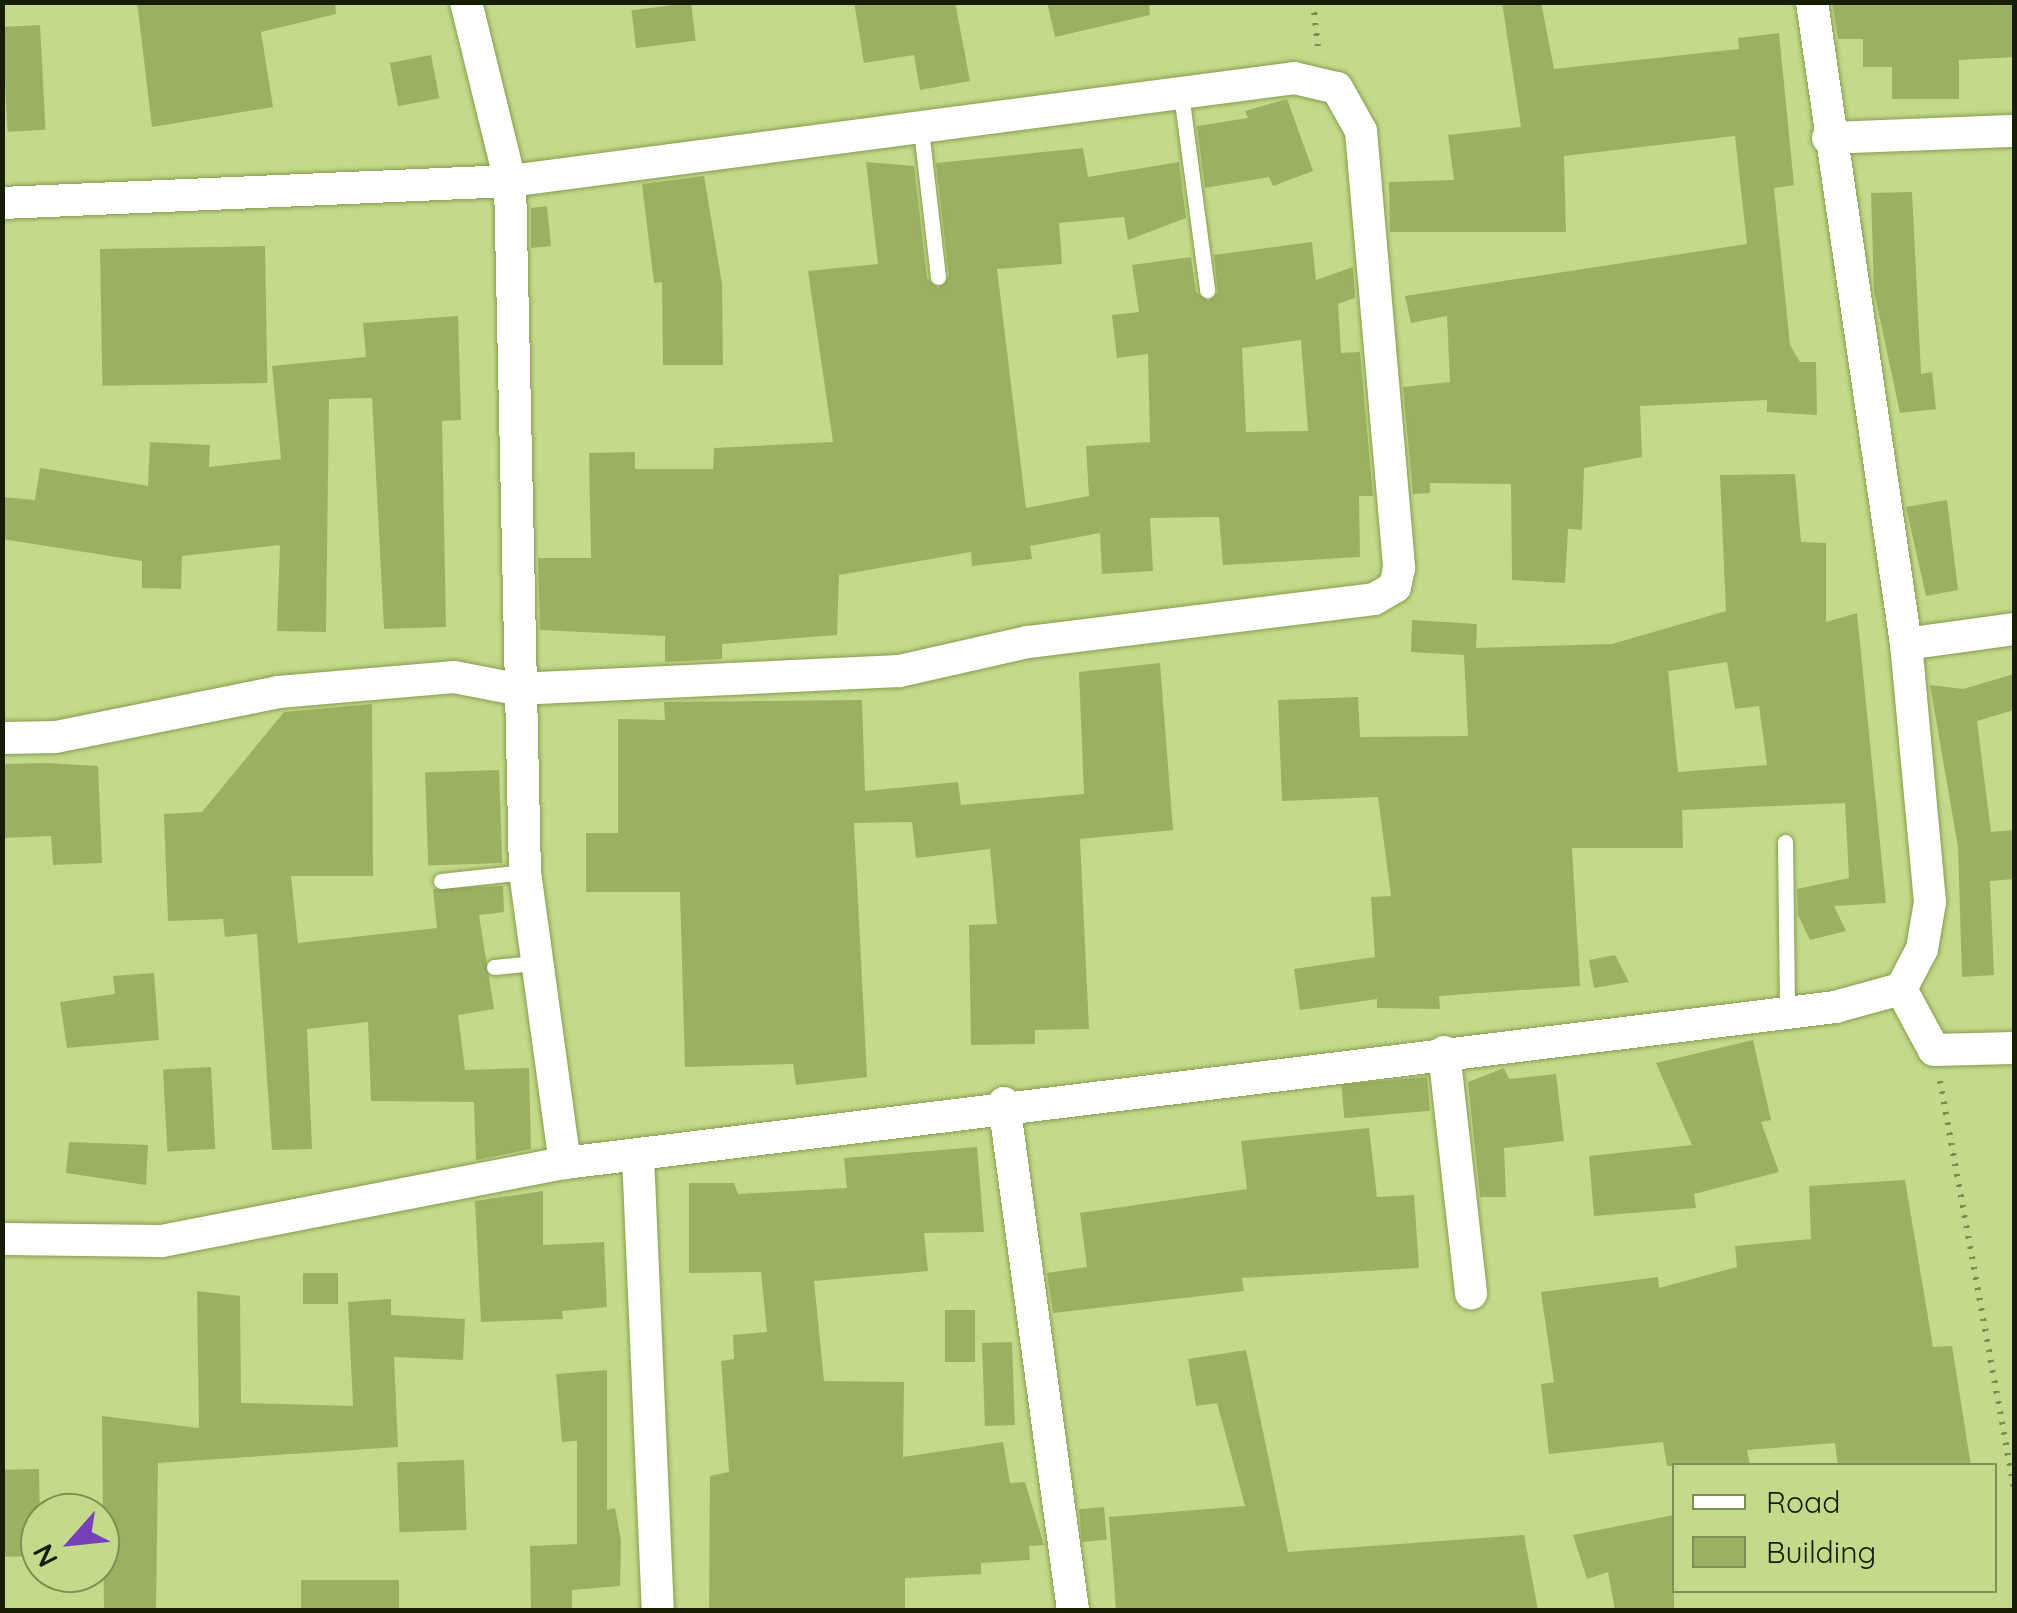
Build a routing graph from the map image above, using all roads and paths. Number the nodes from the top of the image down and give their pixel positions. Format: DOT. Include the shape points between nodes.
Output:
graph roads {
  1 [pos="466,2"];
  2 [pos="1313,2"];
  3 [pos="1812,2"];
  4 [pos="1322,84"];
  5 [pos="1181,94"];
  6 [pos="921,130"];
  7 [pos="2014,131"];
  8 [pos="1828,138"];
  9 [pos="510,181"];
  10 [pos="2,203"];
  11 [pos="938,277"];
  12 [pos="1207,290"];
  13 [pos="2014,629"];
  14 [pos="1906,644"];
  15 [pos="516,689"];
  16 [pos="2,738"];
  17 [pos="1785,842"];
  18 [pos="526,872"];
  19 [pos="441,881"];
  20 [pos="534,962"];
  21 [pos="494,967"];
  22 [pos="1901,989"];
  23 [pos="1787,1011"];
  24 [pos="2014,1048"];
  25 [pos="1934,1050"];
  26 [pos="1444,1052"];
  27 [pos="1004,1104"];
  28 [pos="638,1156"];
  29 [pos="565,1163"];
  30 [pos="2,1239"];
  31 [pos="1471,1293"];
  32 [pos="2014,1490"];
  33 [pos="658,1610"];
  34 [pos="1073,1610"];
  1 -- 9 [label="street"];
  2 -- 4 [label="path"];
  3 -- 8 [label="street"];
  4 -- 5 [label="street" via="1294,78"];
  4 -- 15 [label="street" via="1337,88 1360,131 1396,587 1374,599 1028,642 899,671"];
  5 -- 6 [label="street"];
  5 -- 12 [label="lane"];
  6 -- 9 [label="street"];
  6 -- 11 [label="lane"];
  7 -- 8 [label="street"];
  8 -- 14 [label="street"];
  9 -- 10 [label="street"];
  9 -- 15 [label="street" via="506,303 520,449"];
  13 -- 14 [label="street"];
  14 -- 22 [label="street" via="1930,902 1922,948"];
  15 -- 16 [label="street" via="454,677 279,692 56,737"];
  15 -- 18 [label="street"];
  17 -- 23 [label="lane"];
  18 -- 19 [label="lane"];
  18 -- 20 [label="street"];
  20 -- 21 [label="lane"];
  20 -- 29 [label="street"];
  22 -- 23 [label="street"];
  22 -- 25 [label="street"];
  23 -- 26 [label="street"];
  24 -- 25 [label="street"];
  25 -- 32 [label="path"];
  26 -- 27 [label="street"];
  26 -- 31 [label="street"];
  27 -- 28 [label="street"];
  27 -- 34 [label="street"];
  28 -- 29 [label="street"];
  28 -- 33 [label="street"];
  29 -- 30 [label="street" via="277,1226 162,1241"];
}
